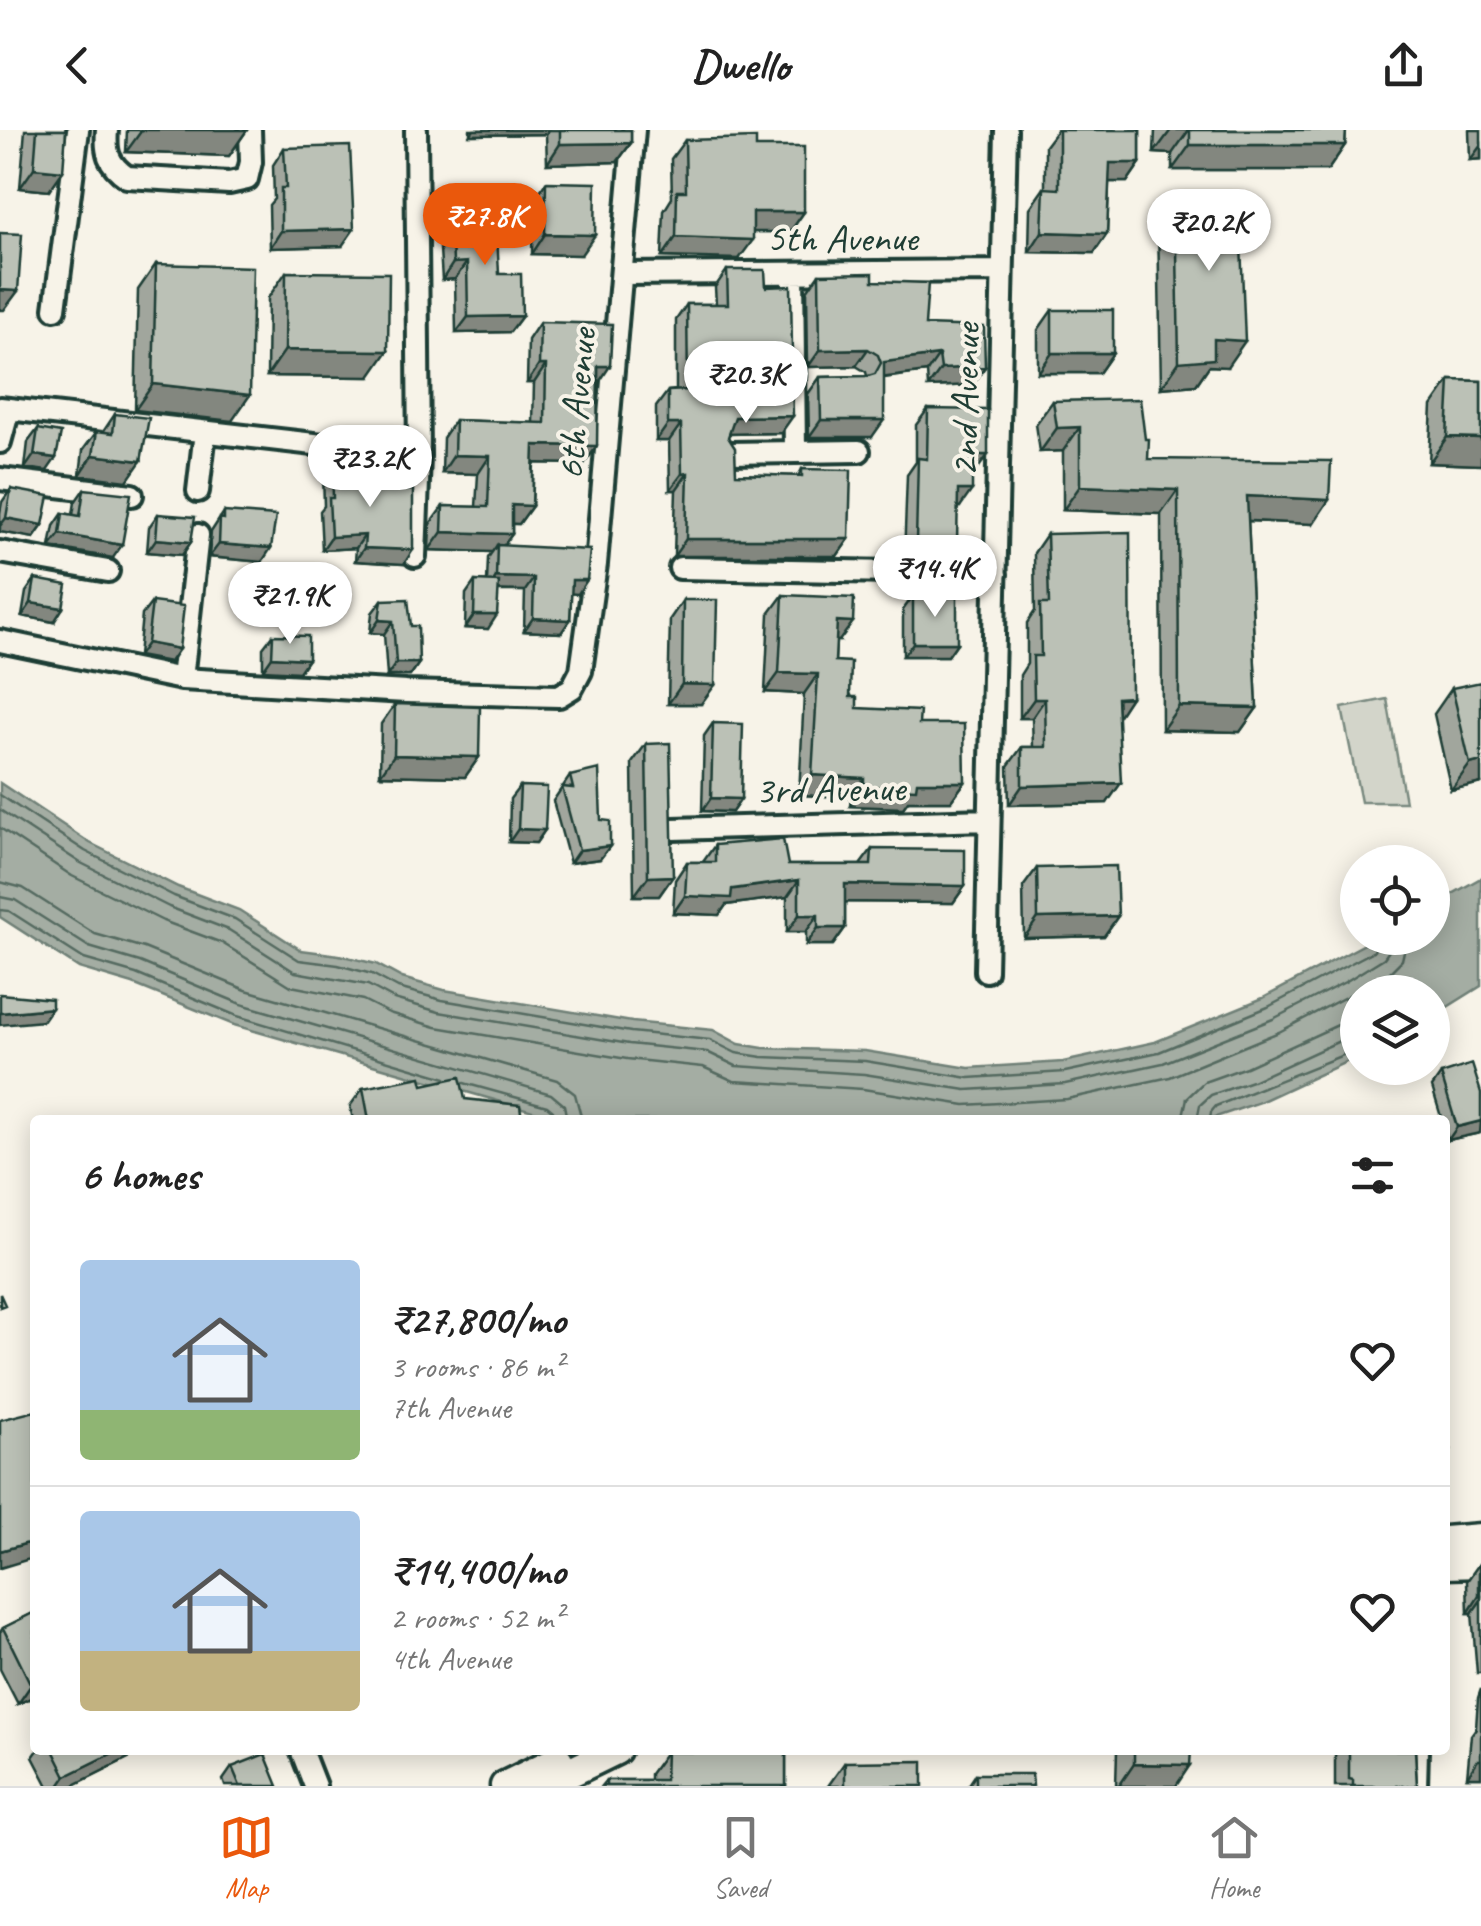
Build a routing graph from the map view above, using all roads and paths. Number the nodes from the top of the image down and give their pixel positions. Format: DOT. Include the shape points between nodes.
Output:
graph roads {
  1 [pos="78,130"];
  2 [pos="107,130"];
  3 [pos="250,130"];
  4 [pos="416,130"];
  5 [pos="634,130"];
  6 [pos="1006,130"];
  7 [pos="1002,271"];
  8 [pos="792,273"];
  9 [pos="623,274"];
  10 [pos="54,309"];
  11 [pos="4,409"];
  12 [pos="205,432"];
  13 [pos="0,442"];
  14 [pos="859,451"];
  15 [pos="795,452"];
  16 [pos="730,453"];
  17 [pos="420,456"];
  18 [pos="0,479"];
  19 [pos="198,491"];
  20 [pos="132,496"];
  21 [pos="198,535"];
  22 [pos="0,552"];
  23 [pos="415,556"];
  24 [pos="680,568"];
  25 [pos="108,570"];
  26 [pos="996,574"];
  27 [pos="0,641"];
  28 [pos="182,680"];
  29 [pos="989,820"];
  30 [pos="674,828"];
  31 [pos="986,970"];
  32 [pos="1481,1538"];
  33 [pos="1450,1541"];
  34 [pos="1450,1564"];
  35 [pos="1481,1564"];
  36 [pos="303,1755"];
  37 [pos="570,1755"];
  38 [pos="606,1755"];
  39 [pos="1417,1755"];
  40 [pos="315,1786"];
  41 [pos="506,1786"];
  42 [pos="542,1786"];
  43 [pos="1416,1786"];
  1 -- 10 [label="street"];
  2 -- 3 [label="street" via="105,150 127,177 229,183 247,179"];
  4 -- 17 [label="street"];
  5 -- 9 [label="street, 6th Avenue"];
  6 -- 7 [label="street, 2nd Avenue"];
  7 -- 8 [label="street, 5th Avenue"];
  7 -- 26 [label="street, 2nd Avenue"];
  8 -- 9 [label="street, 5th Avenue"];
  8 -- 15 [label="street"];
  9 -- 28 [label="street, 6th Avenue" via="596,564 581,671 572,688 559,696"];
  11 -- 12 [label="street"];
  11 -- 13 [label="street"];
  12 -- 17 [label="street"];
  12 -- 19 [label="street"];
  14 -- 15 [label="street"];
  15 -- 16 [label="street"];
  17 -- 23 [label="street"];
  18 -- 20 [label="street"];
  21 -- 28 [label="street"];
  22 -- 25 [label="street"];
  24 -- 26 [label="street"];
  26 -- 29 [label="street, 2nd Avenue"];
  27 -- 28 [label="street"];
  29 -- 30 [label="street, 3rd Avenue"];
  29 -- 31 [label="street, 2nd Avenue"];
  32 -- 33 [label="main road"];
  34 -- 35 [label="main road"];
  36 -- 40 [label="street"];
  37 -- 41 [label="main road"];
  38 -- 42 [label="main road"];
  39 -- 43 [label="street"];
}
